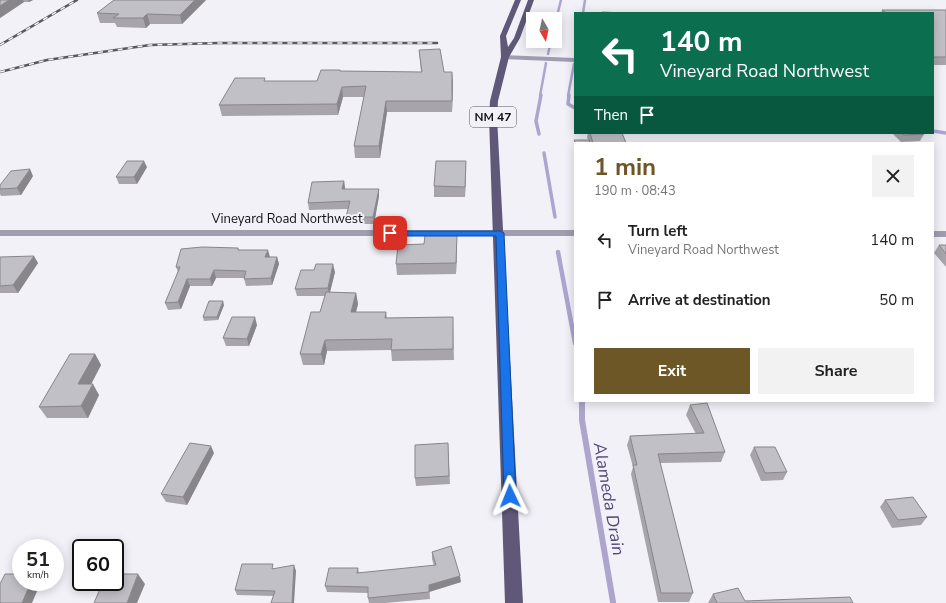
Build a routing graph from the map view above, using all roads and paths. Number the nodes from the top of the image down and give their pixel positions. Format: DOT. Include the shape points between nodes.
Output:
graph roads {
  1 [pos="518,0"];
  2 [pos="531,0"];
  3 [pos="504,57"];
  4 [pos="574,60"];
  5 [pos="0,233"];
  6 [pos="500,233"];
  7 [pos="574,233"];
  8 [pos="934,234"];
  9 [pos="946,234"];
  10 [pos="514,603"];
  1 -- 3 [label="main road, NM 47" via="503,36"];
  2 -- 3 [label="main road, NM 47" via="516,38"];
  3 -- 4 [label="street"];
  3 -- 6 [label="main road, NM 47" via="494,101 493,124"];
  5 -- 6 [label="street, Vineyard Road Northwest"];
  6 -- 7 [label="street, Vineyard Road Northwest"];
  6 -- 10 [label="main road, NM 47"];
  8 -- 9 [label="street"];
}
